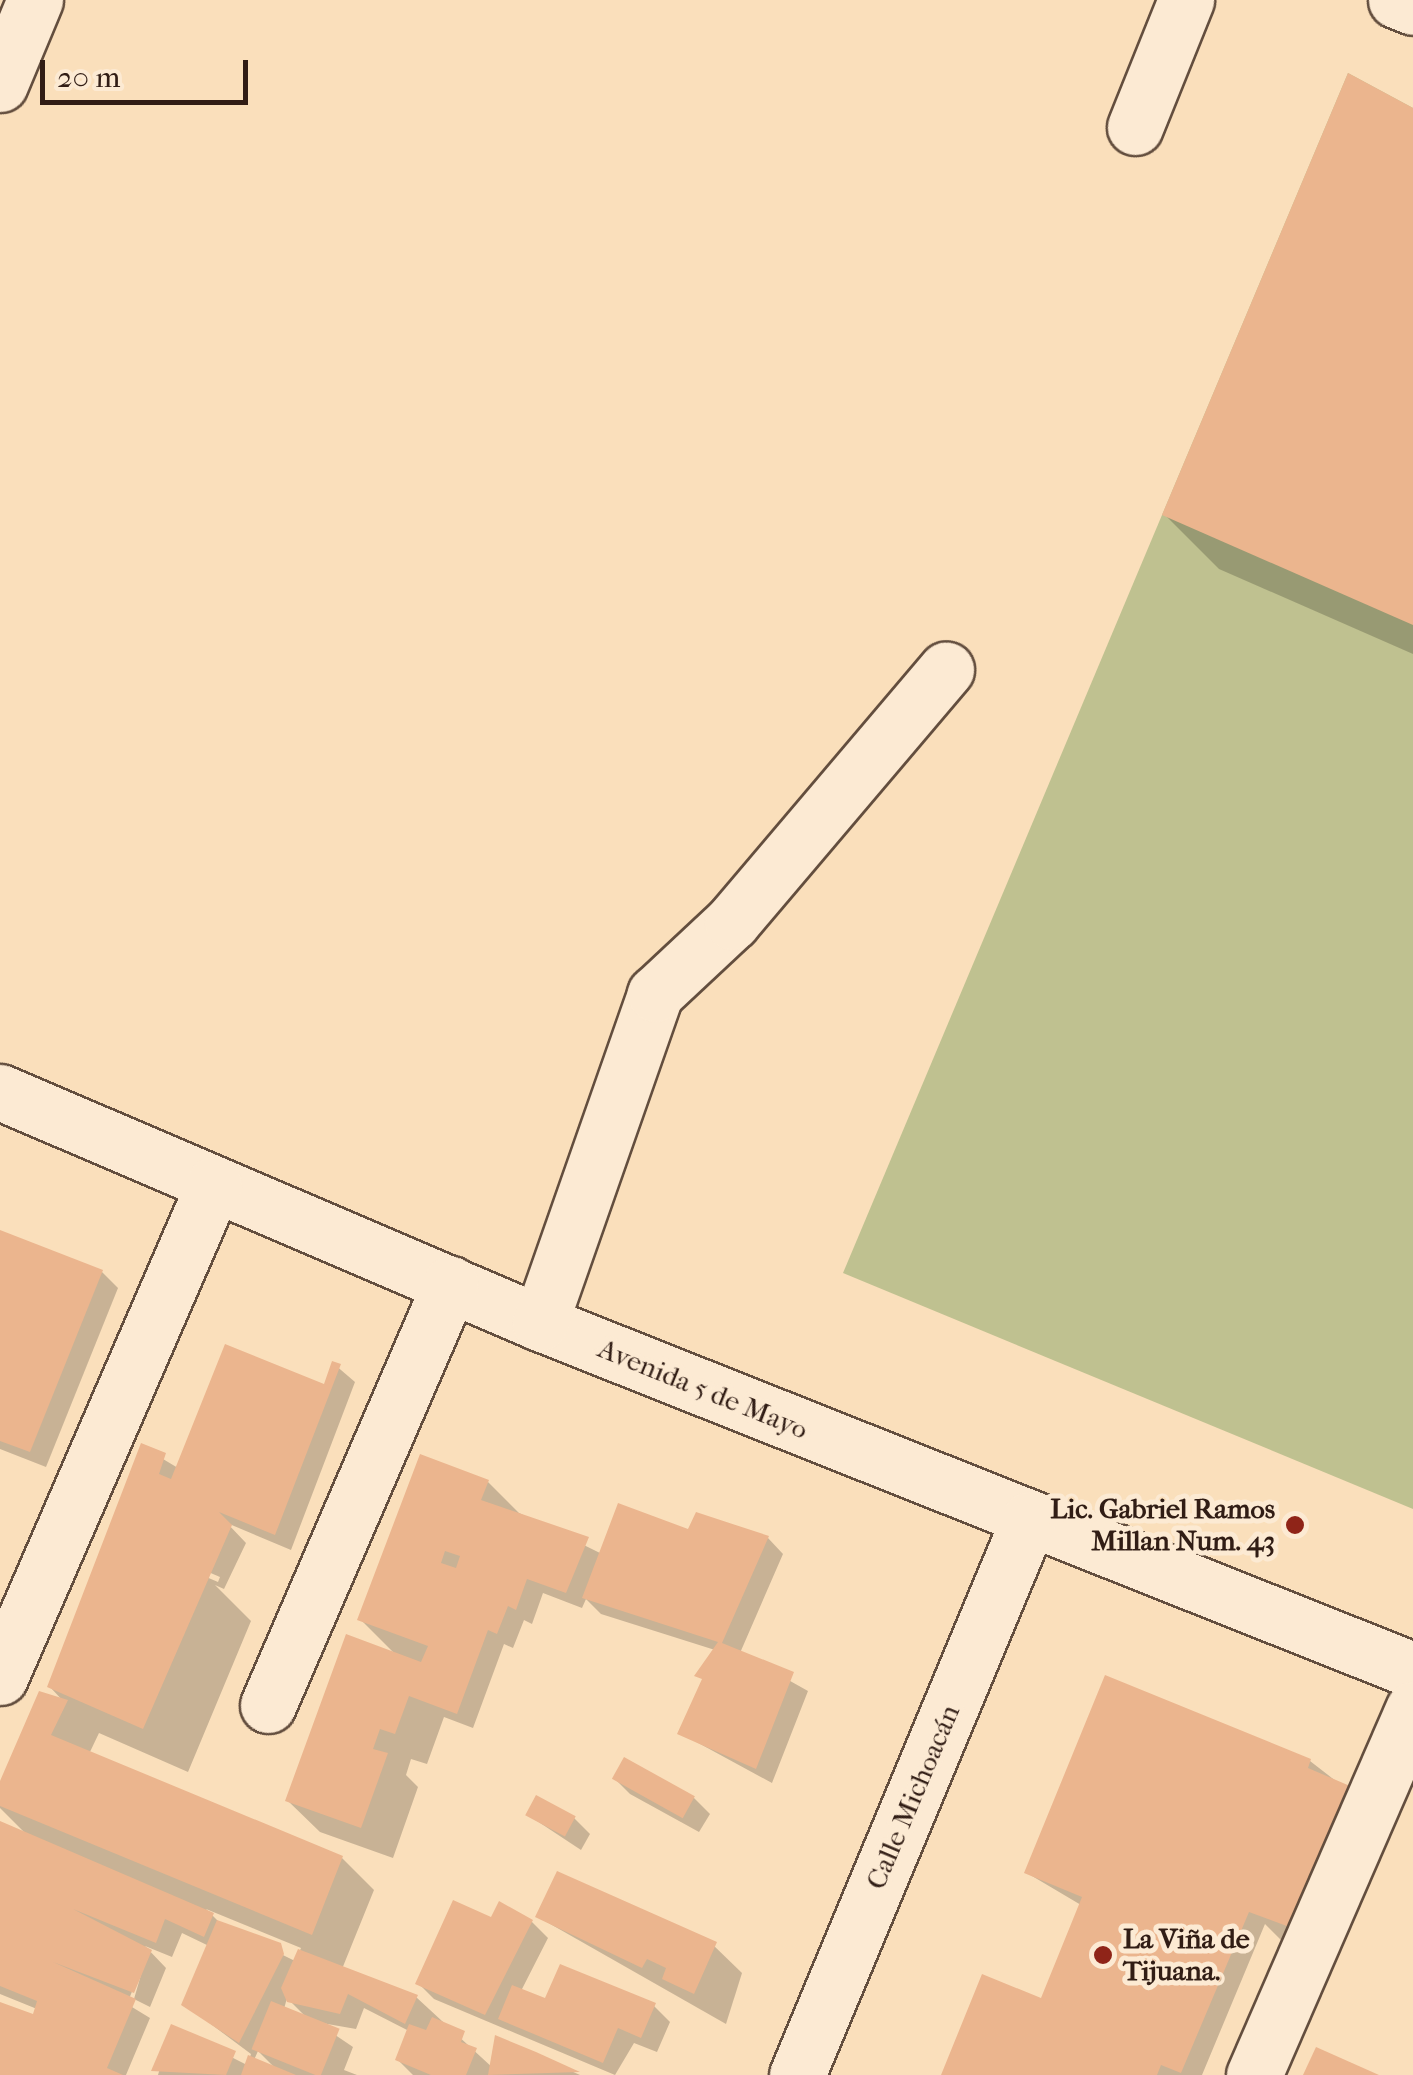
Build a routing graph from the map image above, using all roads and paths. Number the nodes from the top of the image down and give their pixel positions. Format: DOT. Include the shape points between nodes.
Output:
graph roads {
  1 [pos="35,0"];
  2 [pos="1186,0"];
  3 [pos="0,84"];
  4 [pos="1136,127"];
  5 [pos="946,670"];
  6 [pos="0,1092"];
  7 [pos="214,1184"];
  8 [pos="450,1284"];
  9 [pos="540,1323"];
  10 [pos="1029,1519"];
  11 [pos="1413,1670"];
  12 [pos="0,1677"];
  13 [pos="268,1705"];
  14 [pos="1413,1709"];
  15 [pos="797,2075"];
  16 [pos="1254,2075"];
  1 -- 3 [label="street"];
  2 -- 4 [label="street"];
  5 -- 9 [label="street" via="732,922 654,994"];
  6 -- 7 [label="street, Avenida 5 de Mayo"];
  7 -- 8 [label="street, Avenida 5 de Mayo"];
  7 -- 12 [label="street"];
  8 -- 9 [label="street, Avenida 5 de Mayo"];
  8 -- 13 [label="street"];
  9 -- 10 [label="street, Avenida 5 de Mayo"];
  10 -- 11 [label="street, Avenida 5 de Mayo"];
  10 -- 15 [label="street, Calle Michoacán"];
  14 -- 16 [label="street"];
}
